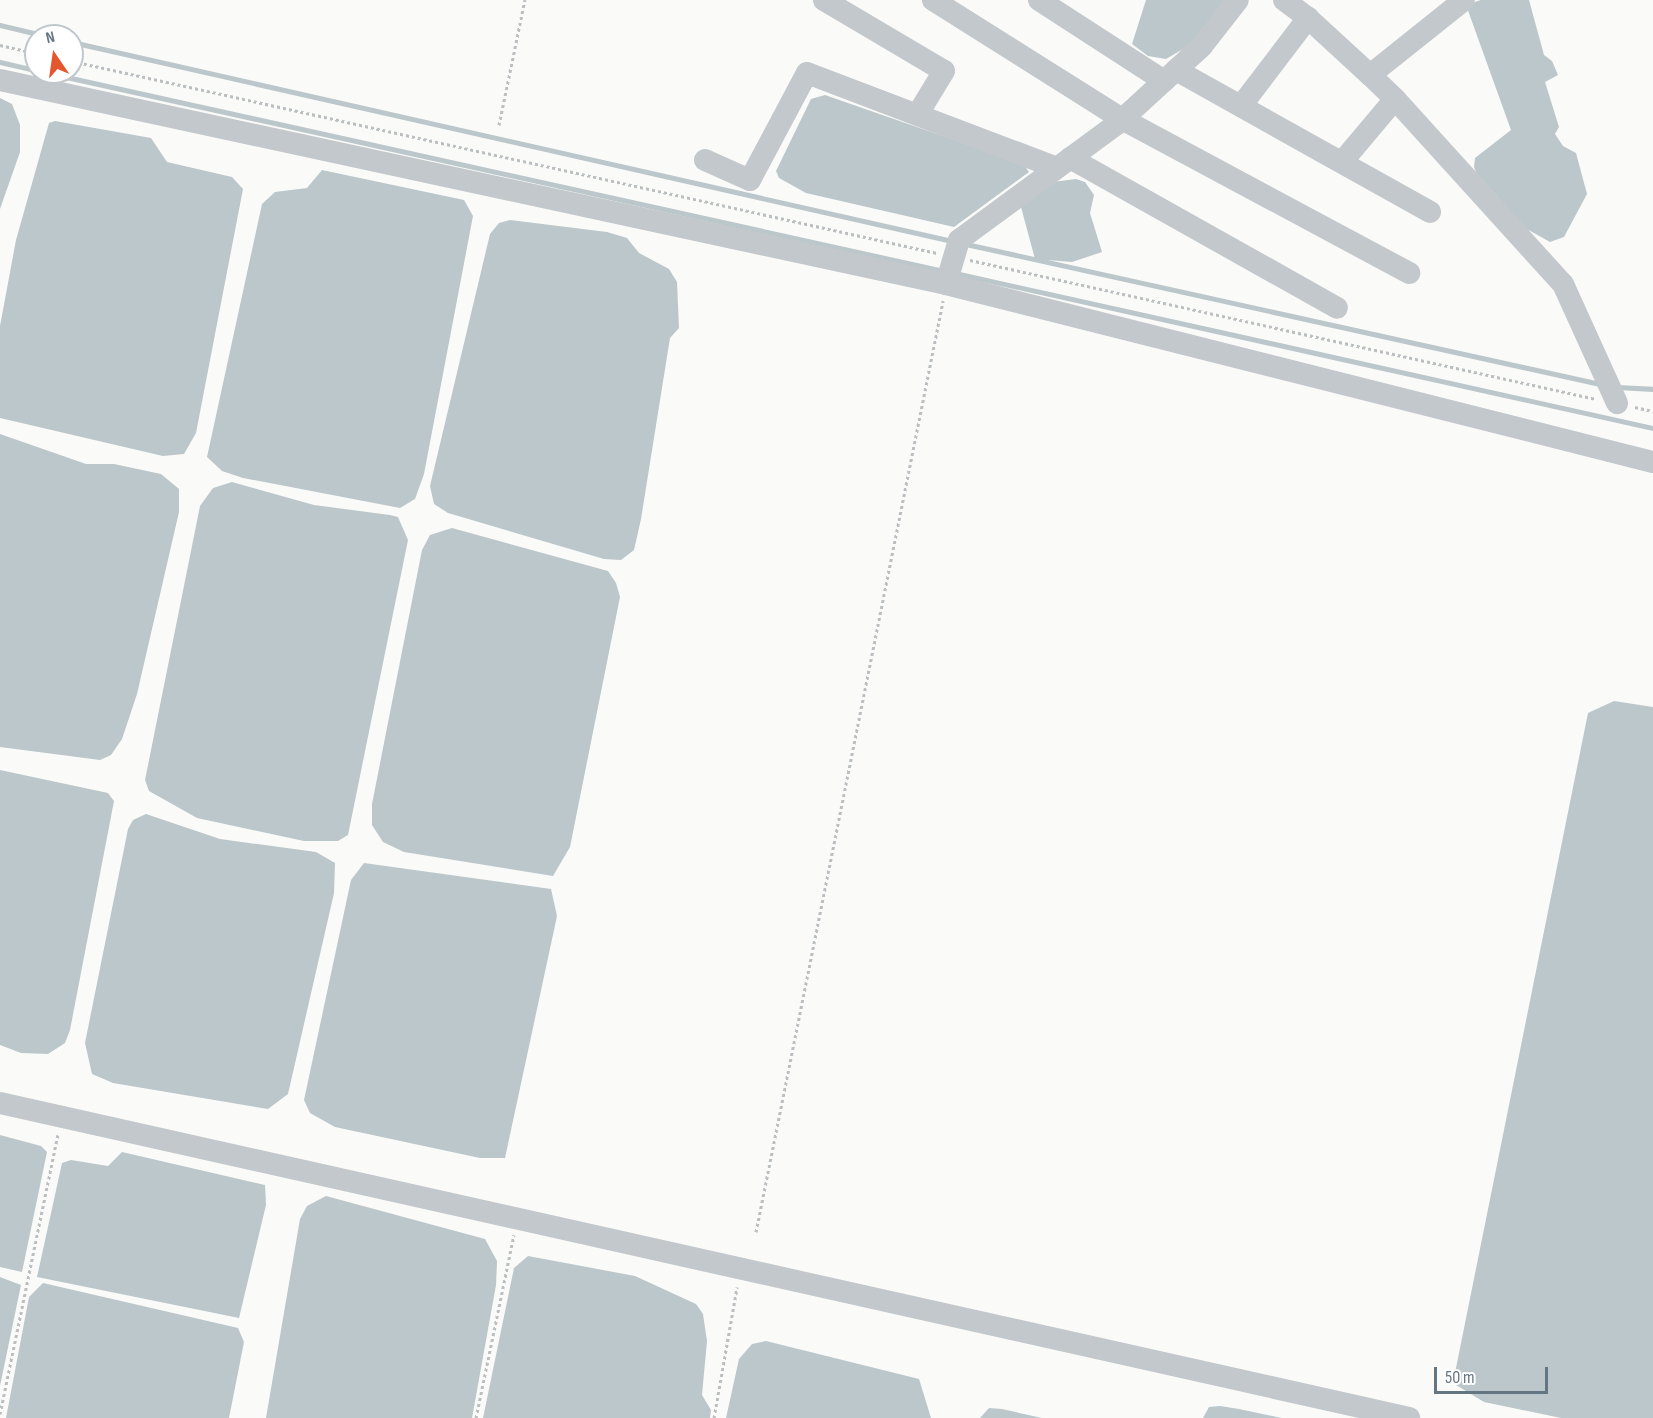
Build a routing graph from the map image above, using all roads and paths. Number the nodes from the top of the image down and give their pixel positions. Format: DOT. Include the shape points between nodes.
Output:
graph roads {
  1 [pos="525,0"];
  2 [pos="824,0"];
  3 [pos="933,0"];
  4 [pos="1039,0"];
  5 [pos="1238,0"];
  6 [pos="1284,0"];
  7 [pos="1464,0"];
  8 [pos="1308,18"];
  9 [pos="0,45"];
  10 [pos="24,50"];
  11 [pos="84,64"];
  12 [pos="1170,75"];
  13 [pos="1370,75"];
  14 [pos="0,80"];
  15 [pos="1395,99"];
  16 [pos="1241,106"];
  17 [pos="919,112"];
  18 [pos="1122,119"];
  19 [pos="499,125"];
  20 [pos="705,160"];
  21 [pos="1342,162"];
  22 [pos="1063,163"];
  23 [pos="1430,212"];
  24 [pos="953,262"];
  25 [pos="1409,273"];
  26 [pos="1337,308"];
  27 [pos="1612,391"];
  28 [pos="1653,411"];
  29 [pos="1653,462"];
  30 [pos="0,1103"];
  31 [pos="62,1117"];
  32 [pos="517,1219"];
  33 [pos="756,1232"];
  34 [pos="740,1269"];
  35 [pos="0,1414"];
  36 [pos="476,1418"];
  37 [pos="714,1418"];
  38 [pos="1409,1418"];
  1 -- 19 [label="path"];
  2 -- 17 [label="street" via="944,71"];
  3 -- 18 [label="street"];
  4 -- 12 [label="street"];
  5 -- 12 [label="street" via="1202,46"];
  6 -- 8 [label="street"];
  7 -- 13 [label="street"];
  8 -- 13 [label="street"];
  8 -- 16 [label="street"];
  9 -- 10 [label="path"];
  11 -- 24 [label="path"];
  12 -- 16 [label="street"];
  12 -- 18 [label="street"];
  13 -- 15 [label="street"];
  14 -- 24 [label="street"];
  15 -- 21 [label="street"];
  15 -- 27 [label="street" via="1543,256 1563,284"];
  16 -- 21 [label="street"];
  17 -- 20 [label="street" via="807,73 750,180"];
  17 -- 22 [label="street"];
  18 -- 22 [label="street"];
  18 -- 25 [label="street"];
  21 -- 23 [label="street"];
  22 -- 24 [label="street"];
  22 -- 26 [label="street"];
  24 -- 27 [label="path"];
  24 -- 29 [label="street"];
  24 -- 33 [label="path"];
  27 -- 28 [label="path"];
  30 -- 31 [label="street"];
  31 -- 32 [label="street"];
  31 -- 35 [label="path"];
  32 -- 34 [label="street"];
  32 -- 36 [label="path"];
  34 -- 37 [label="path"];
  34 -- 38 [label="street"];
}
